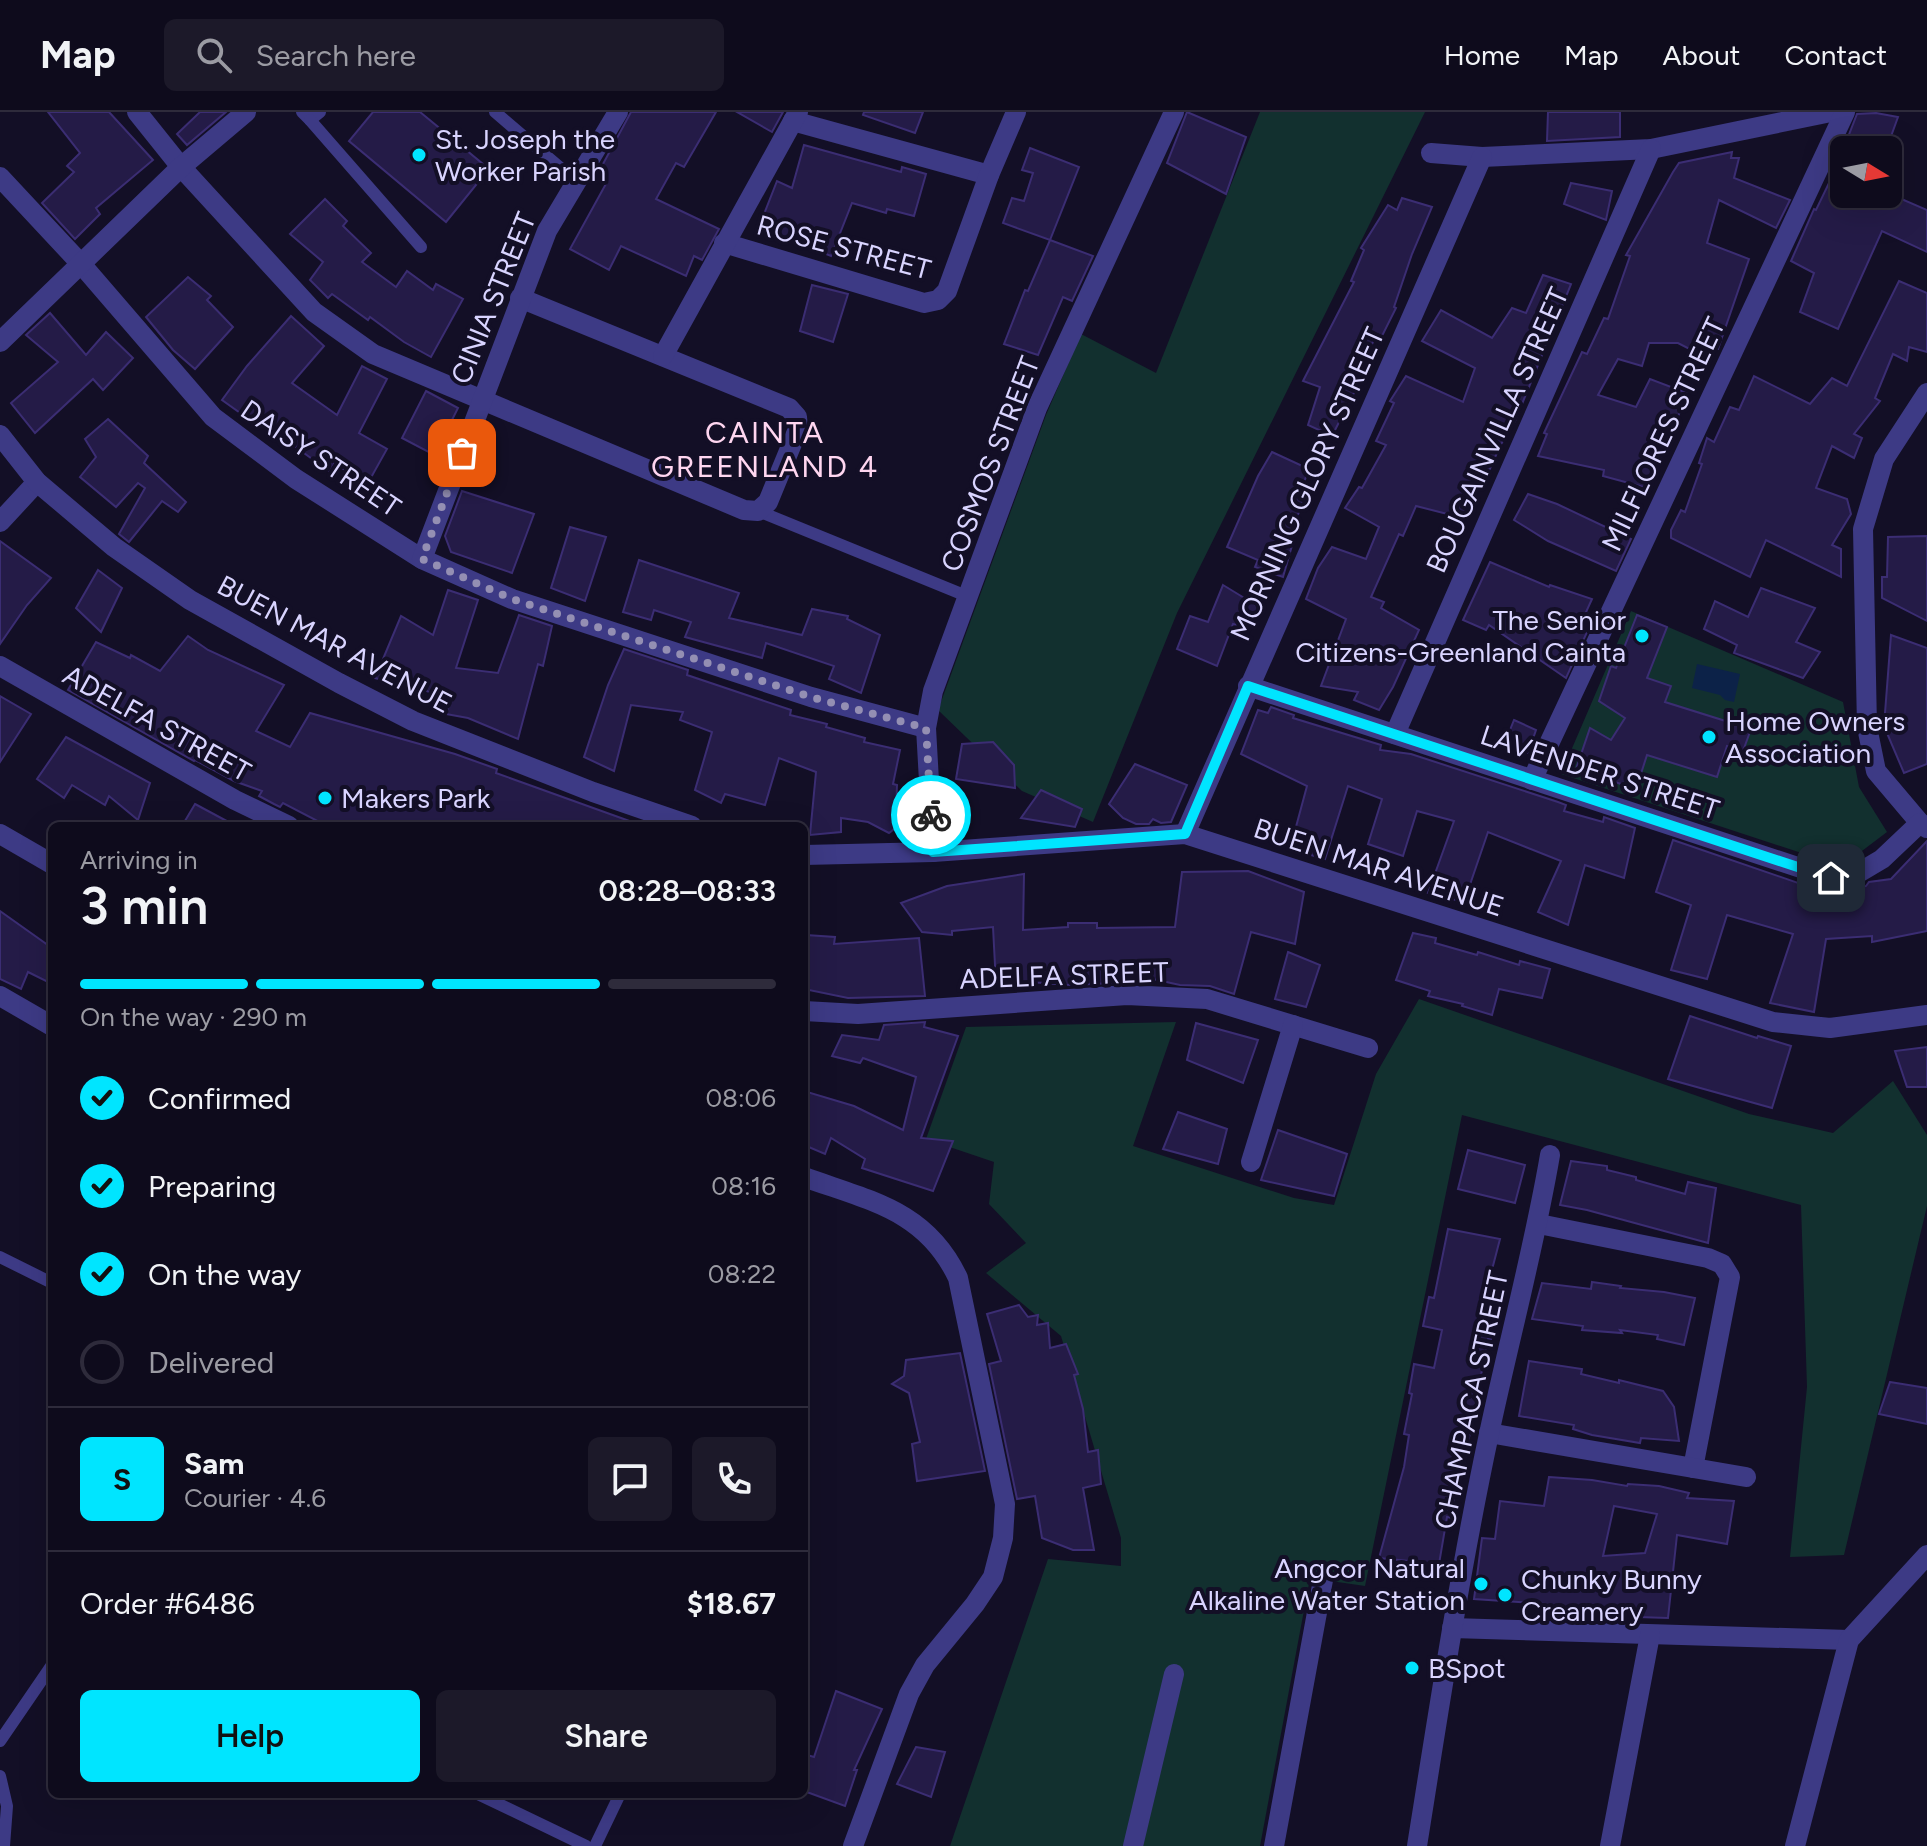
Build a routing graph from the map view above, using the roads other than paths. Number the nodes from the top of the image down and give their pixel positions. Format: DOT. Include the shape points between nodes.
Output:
graph roads {
  1 [pos="137,112"];
  2 [pos="246,112"];
  3 [pos="495,112"];
  4 [pos="618,112"];
  5 [pos="1016,112"];
  6 [pos="1174,112"];
  7 [pos="1831,112"];
  8 [pos="1845,112"];
  9 [pos="311,115"];
  10 [pos="796,116"];
  11 [pos="1651,149"];
  12 [pos="1431,153"];
  13 [pos="1482,157"];
  14 [pos="181,167"];
  15 [pos="989,175"];
  16 [pos="0,177"];
  17 [pos="577,182"];
  18 [pos="724,243"];
  19 [pos="421,247"];
  20 [pos="82,265"];
  21 [pos="520,298"];
  22 [pos="0,342"];
  23 [pos="663,356"];
  24 [pos="1927,393"];
  25 [pos="482,400"];
  26 [pos="0,435"];
  27 [pos="37,482"];
  28 [pos="758,511"];
  29 [pos="0,522"];
  30 [pos="422,559"];
  31 [pos="969,597"];
  32 [pos="0,666"];
  33 [pos="1248,686"];
  34 [pos="926,728"];
  35 [pos="1395,734"];
  36 [pos="1532,780"];
  37 [pos="281,822"];
  38 [pos="680,822"];
  39 [pos="1923,825"];
  40 [pos="0,834"];
  41 [pos="1185,834"];
  42 [pos="933,852"];
  43 [pos="808,855"];
  44 [pos="48,862"];
  45 [pos="0,996"];
  46 [pos="808,1011"];
  47 [pos="1927,1015"];
  48 [pos="48,1024"];
  49 [pos="1293,1025"];
  50 [pos="1368,1048"];
  51 [pos="1550,1155"];
  52 [pos="1251,1162"];
  53 [pos="808,1178"];
  54 [pos="1539,1224"];
  55 [pos="0,1257"];
  56 [pos="48,1281"];
  57 [pos="1489,1433"];
  58 [pos="1693,1468"];
  59 [pos="1746,1477"];
  60 [pos="1927,1555"];
  61 [pos="1323,1580"];
  62 [pos="1452,1628"];
  63 [pos="1650,1635"];
  64 [pos="1849,1640"];
  65 [pos="48,1671"];
  66 [pos="1174,1674"];
  67 [pos="0,1741"];
  68 [pos="0,1776"];
  69 [pos="486,1798"];
  70 [pos="618,1798"];
  71 [pos="4,1846"];
  72 [pos="586,1846"];
  73 [pos="595,1846"];
  74 [pos="853,1846"];
  75 [pos="1133,1846"];
  76 [pos="1274,1846"];
  77 [pos="1417,1846"];
  78 [pos="1610,1846"];
  79 [pos="1795,1846"];
  1 -- 14 [label="street"];
  2 -- 14 [label="street"];
  3 -- 17 [label="lane"];
  4 -- 17 [label="street, CINIA STREET"];
  5 -- 15 [label="street, ROSE STREET"];
  6 -- 31 [label="street, COSMOS STREET" via="1037,408"];
  7 -- 11 [label="street"];
  8 -- 36 [label="street, MILFLORES STREET"];
  9 -- 19 [label="lane"];
  10 -- 15 [label="street"];
  10 -- 18 [label="street"];
  11 -- 13 [label="street"];
  11 -- 35 [label="street, BOUGAINVILLA STREET"];
  12 -- 13 [label="street"];
  13 -- 33 [label="street, MORNING GLORY STREET"];
  14 -- 20 [label="street"];
  14 -- 25 [label="street" via="314,312 373,354"];
  15 -- 18 [label="street, ROSE STREET" via="947,291 938,300 924,303"];
  16 -- 20 [label="street, DAISY STREET"];
  17 -- 21 [label="street, CINIA STREET" via="547,231"];
  18 -- 23 [label="street"];
  20 -- 22 [label="street"];
  20 -- 30 [label="street, DAISY STREET" via="213,417 296,479"];
  21 -- 23 [label="street"];
  21 -- 25 [label="street, CINIA STREET"];
  23 -- 28 [label="street" via="789,408 797,417 798,429 768,502"];
  24 -- 39 [label="street" via="1884,459 1863,529 1867,727 1876,771"];
  25 -- 28 [label="street" via="744,510"];
  25 -- 30 [label="street, CINIA STREET"];
  26 -- 27 [label="street, BUEN MAR AVENUE"];
  27 -- 29 [label="street"];
  27 -- 38 [label="street, BUEN MAR AVENUE" via="114,547 190,600 352,690 413,721"];
  28 -- 31 [label="lane"];
  30 -- 34 [label="street, DAISY STREET" via="512,599 811,697"];
  31 -- 34 [label="street, COSMOS STREET" via="933,691"];
  32 -- 37 [label="street, ADELFA STREET"];
  33 -- 35 [label="street, LAVENDER STREET"];
  33 -- 41 [label="street, MORNING GLORY STREET"];
  34 -- 42 [label="street, COSMOS STREET"];
  35 -- 36 [label="street, LAVENDER STREET"];
  36 -- 39 [label="street, LAVENDER STREET" via="1831,878 1850,878"];
  40 -- 44 [label="street"];
  41 -- 42 [label="street, BUEN MAR AVENUE"];
  41 -- 47 [label="street, BUEN MAR AVENUE" via="1773,1022 1830,1028"];
  42 -- 43 [label="street, BUEN MAR AVENUE"];
  45 -- 48 [label="street"];
  46 -- 49 [label="street, ADELFA STREET" via="858,1014 1127,995 1207,999"];
  49 -- 50 [label="street, ADELFA STREET"];
  49 -- 52 [label="street"];
  51 -- 54 [label="street, CHAMPACA STREET"];
  53 -- 74 [label="street" via="893,1209 947,1254 958,1278 1005,1504 993,1577 909,1694"];
  54 -- 57 [label="street, CHAMPACA STREET"];
  54 -- 58 [label="street" via="1722,1264 1730,1277"];
  55 -- 56 [label="lane"];
  57 -- 58 [label="street"];
  57 -- 62 [label="street, CHAMPACA STREET"];
  58 -- 59 [label="street"];
  60 -- 64 [label="street"];
  61 -- 76 [label="street"];
  62 -- 63 [label="street"];
  62 -- 77 [label="street, CHAMPACA STREET"];
  63 -- 64 [label="street"];
  63 -- 78 [label="street"];
  64 -- 79 [label="street"];
  65 -- 67 [label="lane"];
  66 -- 75 [label="street"];
  68 -- 71 [label="lane" via="7,1806"];
  69 -- 72 [label="lane"];
  70 -- 73 [label="lane"];
}
